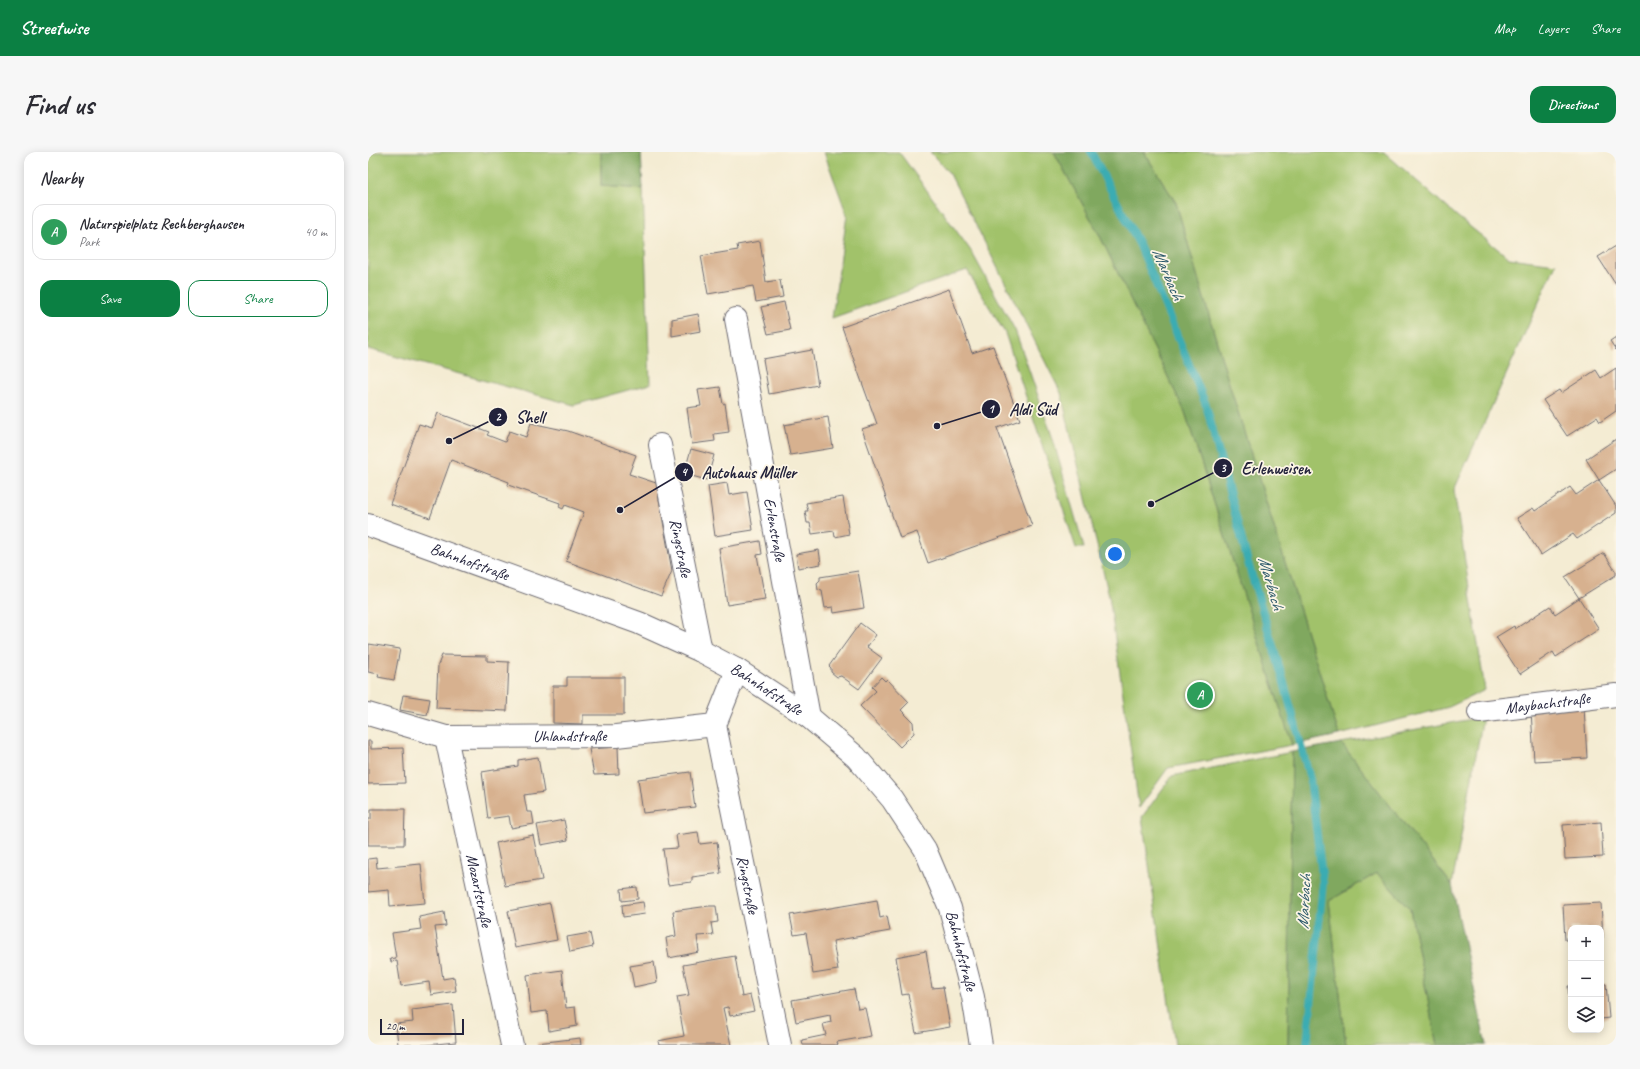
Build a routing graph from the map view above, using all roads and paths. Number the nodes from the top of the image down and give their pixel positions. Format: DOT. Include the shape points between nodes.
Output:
graph roads {
  1 [pos="736,319"];
  2 [pos="660,445"];
  3 [pos="368,526"];
  4 [pos="701,651"];
  5 [pos="738,670"];
  6 [pos="1616,695"];
  7 [pos="1479,712"];
  8 [pos="368,714"];
  9 [pos="809,717"];
  10 [pos="715,725"];
  11 [pos="446,737"];
  12 [pos="512,1045"];
  13 [pos="780,1045"];
  14 [pos="981,1045"];
  1 -- 9 [label="street, Erlenstraße"];
  2 -- 4 [label="street, Ringstraße"];
  3 -- 4 [label="street, Bahnhofstraße" via="639,624"];
  4 -- 5 [label="street, Bahnhofstraße"];
  5 -- 9 [label="street, Bahnhofstraße"];
  5 -- 10 [label="street"];
  6 -- 7 [label="street, Maybachstraße"];
  8 -- 11 [label="street, Uhlandstraße"];
  9 -- 14 [label="street, Bahnhofstraße" via="856,756 892,799 925,850 950,908 973,997"];
  10 -- 11 [label="street, Uhlandstraße" via="616,736"];
  10 -- 13 [label="street, Ringstraße"];
  11 -- 12 [label="street, Mozartstraße"];
}
